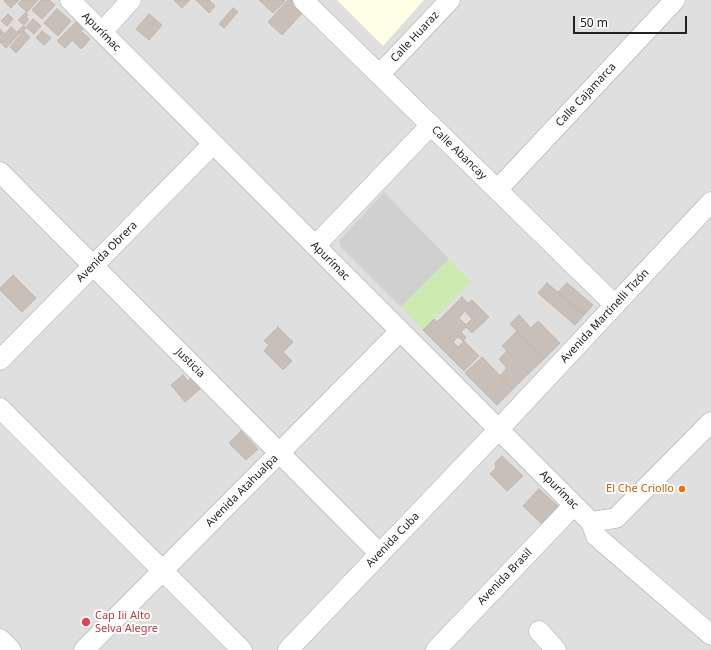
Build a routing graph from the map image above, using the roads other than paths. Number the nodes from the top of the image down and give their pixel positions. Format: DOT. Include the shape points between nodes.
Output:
graph roads {
  1 [pos="70,0"];
  2 [pos="132,0"];
  3 [pos="303,0"];
  4 [pos="450,0"];
  5 [pos="675,0"];
  6 [pos="102,32"];
  7 [pos="380,75"];
  8 [pos="431,125"];
  9 [pos="213,144"];
  10 [pos="0,172"];
  11 [pos="497,190"];
  12 [pos="711,202"];
  13 [pos="315,246"];
  14 [pos="93,266"];
  15 [pos="615,305"];
  16 [pos="400,331"];
  17 [pos="0,360"];
  18 [pos="0,408"];
  19 [pos="711,422"];
  20 [pos="499,429"];
  21 [pos="279,453"];
  22 [pos="574,505"];
  23 [pos="591,522"];
  24 [pos="380,554"];
  25 [pos="162,570"];
  26 [pos="539,632"];
  27 [pos="711,635"];
  28 [pos="0,639"];
  29 [pos="11,650"];
  30 [pos="84,650"];
  31 [pos="242,650"];
  32 [pos="288,650"];
  33 [pos="436,650"];
  34 [pos="556,650"];
  1 -- 6 [label="street, Apurímac"];
  2 -- 6 [label="street"];
  3 -- 7 [label="street, Calle Abancay"];
  4 -- 7 [label="street, Calle Huaraz"];
  5 -- 11 [label="street, Calle Cajamarca"];
  6 -- 9 [label="street, Apurímac"];
  7 -- 8 [label="street, Calle Abancay"];
  8 -- 11 [label="street, Calle Abancay"];
  8 -- 13 [label="street"];
  9 -- 13 [label="street, Apurímac"];
  9 -- 14 [label="street, Avenida Obrera"];
  10 -- 14 [label="street, Justicia"];
  11 -- 15 [label="street, Calle Abancay"];
  12 -- 15 [label="street, Avenida Martinelli Tizón"];
  13 -- 16 [label="street, Apurímac"];
  14 -- 17 [label="street, Avenida Obrera"];
  14 -- 21 [label="street, Justicia"];
  15 -- 20 [label="street, Avenida Martinelli Tizón"];
  16 -- 20 [label="street, Apurímac"];
  16 -- 21 [label="street, Avenida Atahualpa"];
  18 -- 25 [label="street"];
  19 -- 23 [label="street" via="616,518"];
  20 -- 22 [label="street, Apurímac"];
  20 -- 24 [label="street, Avenida Cuba"];
  21 -- 24 [label="street, Justicia"];
  21 -- 25 [label="street, Avenida Atahualpa"];
  22 -- 23 [label="street, Apurímac"];
  22 -- 33 [label="street, Avenida Brasil"];
  23 -- 27 [label="street, Apurímac" via="596,536"];
  24 -- 32 [label="street, Avenida Cuba"];
  25 -- 30 [label="street, Avenida Atahualpa"];
  25 -- 31 [label="street"];
  26 -- 34 [label="street"];
  28 -- 29 [label="street"];
}
